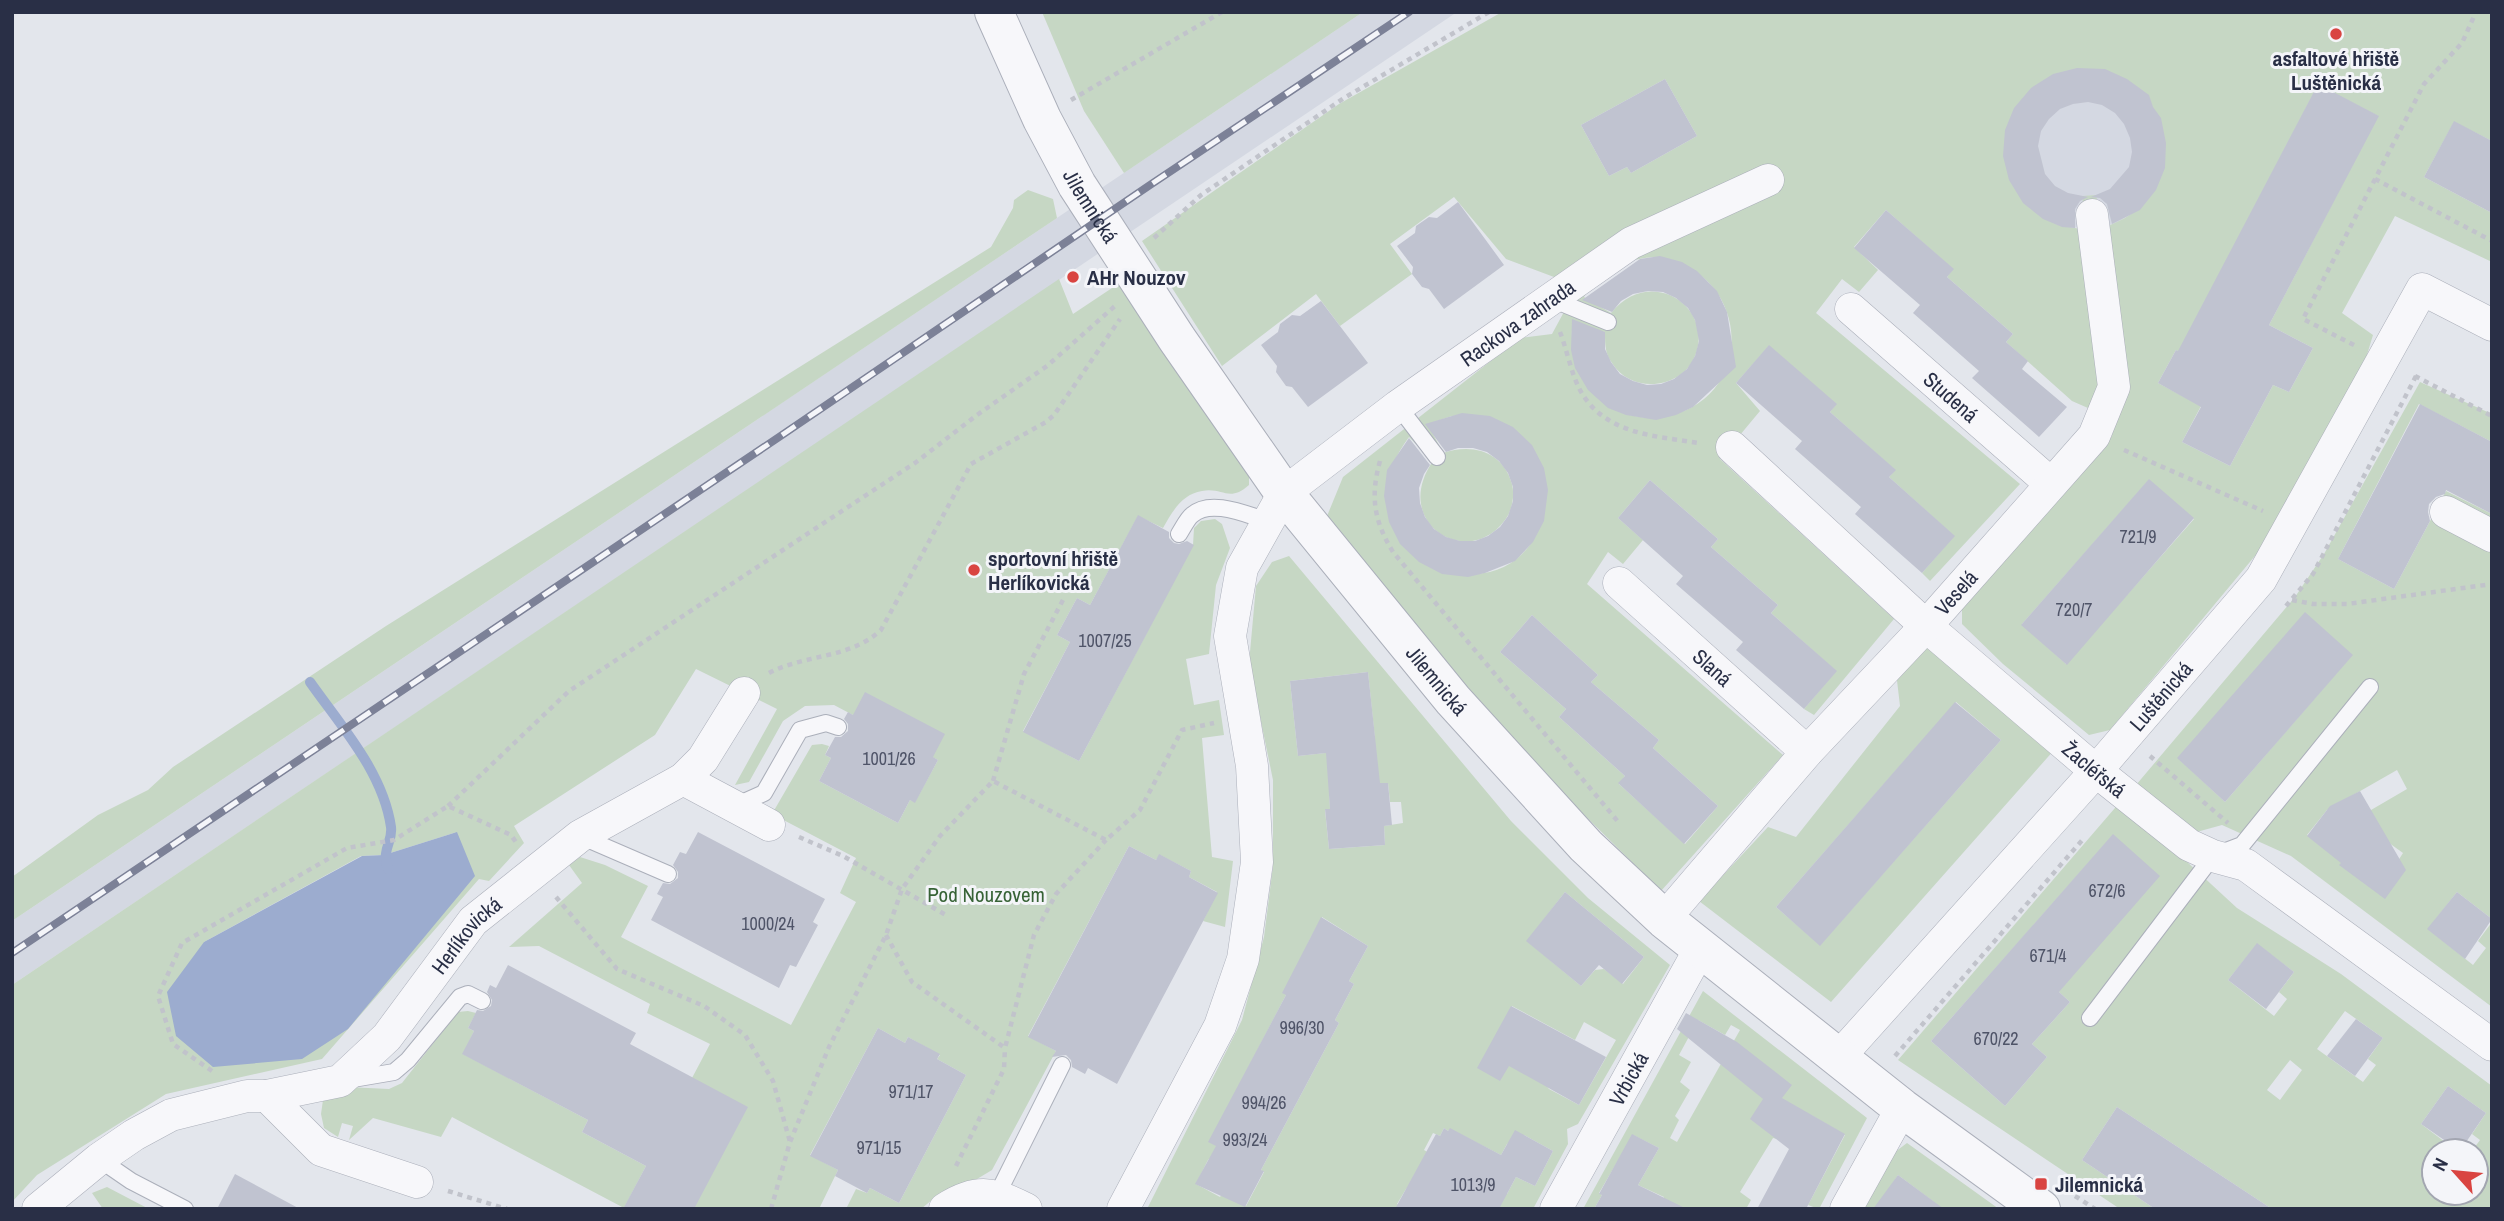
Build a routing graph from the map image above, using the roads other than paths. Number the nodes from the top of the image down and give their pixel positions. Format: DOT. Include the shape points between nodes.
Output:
graph roads {
  1 [pos="993,12"];
  2 [pos="1768,180"];
  3 [pos="2091,205"];
  4 [pos="1549,298"];
  5 [pos="1851,309"];
  6 [pos="1608,322"];
  7 [pos="2492,325"];
  8 [pos="1405,414"];
  9 [pos="1732,447"];
  10 [pos="1437,457"];
  11 [pos="2050,483"];
  12 [pos="1276,507"];
  13 [pos="2446,512"];
  14 [pos="1179,534"];
  15 [pos="2492,536"];
  16 [pos="1619,583"];
  17 [pos="1926,626"];
  18 [pos="2370,687"];
  19 [pos="744,693"];
  20 [pos="838,727"];
  21 [pos="1807,752"];
  22 [pos="2096,771"];
  23 [pos="684,779"];
  24 [pos="733,806"];
  25 [pos="769,825"];
  26 [pos="580,836"];
  27 [pos="2213,856"];
  28 [pos="668,873"];
  29 [pos="1664,919"];
  30 [pos="1700,949"];
  31 [pos="482,1001"];
  32 [pos="2090,1018"];
  33 [pos="2492,1045"];
  34 [pos="1838,1058"];
  35 [pos="1062,1065"];
  36 [pos="340,1081"];
  37 [pos="257,1096"];
  38 [pos="1902,1108"];
  39 [pos="99,1159"];
  40 [pos="418,1182"];
  41 [pos="997,1195"];
  42 [pos="38,1209"];
  43 [pos="185,1209"];
  44 [pos="945,1209"];
  45 [pos="1027,1209"];
  46 [pos="1124,1209"];
  47 [pos="1556,1209"];
  48 [pos="1846,1209"];
  49 [pos="2041,1209"];
  1 -- 12 [label="street, Jilemnická" via="1077,185"];
  2 -- 4 [label="street, Rackova zahrada" via="1631,243"];
  3 -- 11 [label="street, Veselá" via="2114,387 2094,436"];
  4 -- 6 [label="lane"];
  4 -- 8 [label="street, Rackova zahrada"];
  5 -- 11 [label="street, Studená"];
  7 -- 22 [label="street, Luštěnická" via="2422,289 2261,579"];
  8 -- 10 [label="lane"];
  8 -- 12 [label="street, Rackova zahrada"];
  9 -- 17 [label="street, Žacléřská"];
  11 -- 17 [label="street, Veselá"];
  12 -- 14 [label="lane" via="1237,512 1211,507 1192,514"];
  12 -- 29 [label="street, Jilemnická" via="1586,846"];
  12 -- 46 [label="street" via="1242,568 1230,636 1252,766 1257,862 1243,959 1220,1026"];
  13 -- 15 [label="street"];
  16 -- 21 [label="street, Slaná"];
  17 -- 21 [label="street, Veselá"];
  17 -- 22 [label="street, Žacléřská"];
  18 -- 27 [label="lane" via="2242,845"];
  19 -- 23 [label="street, Herlíkovická" via="703,759"];
  20 -- 24 [label="lane" via="826,723 800,730 764,793"];
  21 -- 29 [label="street, Veselá"];
  22 -- 27 [label="street, Žacléřská" via="2189,845"];
  22 -- 34 [label="street, Luštěnická"];
  23 -- 24 [label="street"];
  23 -- 26 [label="street, Herlíkovická"];
  24 -- 25 [label="street"];
  26 -- 28 [label="lane"];
  26 -- 36 [label="street, Herlíkovická" via="473,921 387,1037"];
  27 -- 32 [label="lane"];
  27 -- 33 [label="street, Žacléřská" via="2246,865"];
  29 -- 30 [label="street, Jilemnická"];
  30 -- 34 [label="street, Jilemnická"];
  30 -- 47 [label="street, Vrbická"];
  31 -- 36 [label="lane" via="468,994 460,997 394,1072"];
  34 -- 38 [label="street, Jilemnická"];
  35 -- 41 [label="lane"];
  36 -- 37 [label="street"];
  37 -- 39 [label="street" via="171,1115"];
  37 -- 40 [label="street" via="321,1150"];
  38 -- 48 [label="street"];
  38 -- 49 [label="street, Jilemnická"];
  39 -- 42 [label="street"];
  39 -- 43 [label="lane"];
  41 -- 44 [label="street" via="962,1198"];
  41 -- 45 [label="street"];
}
